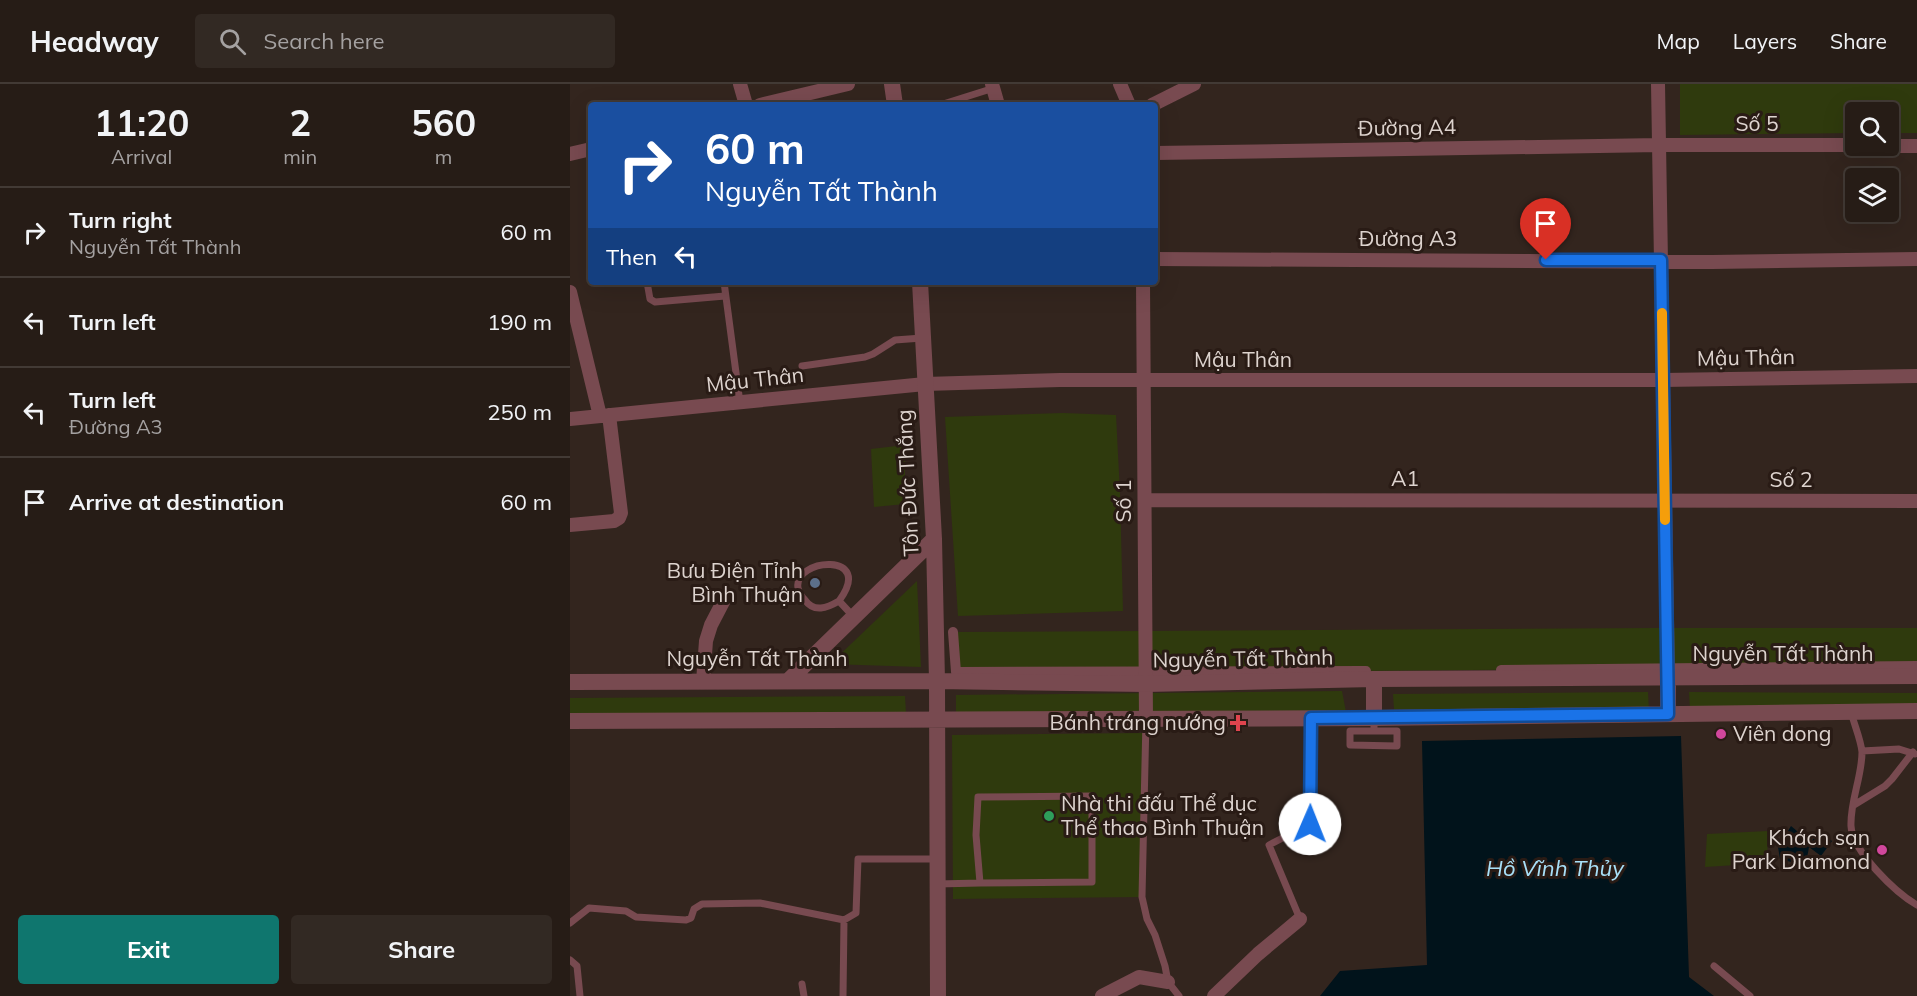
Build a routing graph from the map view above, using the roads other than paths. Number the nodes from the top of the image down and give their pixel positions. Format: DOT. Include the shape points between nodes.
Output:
graph roads {
  1 [pos="740,84"];
  2 [pos="848,84"];
  3 [pos="892,84"];
  4 [pos="1120,84"];
  5 [pos="1194,84"];
  6 [pos="1658,84"];
  7 [pos="993,86"];
  8 [pos="745,102"];
  9 [pos="773,102"];
  10 [pos="895,102"];
  11 [pos="948,102"];
  12 [pos="997,102"];
  13 [pos="1128,102"];
  14 [pos="1158,102"];
  15 [pos="1659,145"];
  16 [pos="1845,146"];
  17 [pos="1899,146"];
  18 [pos="1917,146"];
  19 [pos="588,150"];
  20 [pos="1158,153"];
  21 [pos="570,154"];
  22 [pos="1158,259"];
  23 [pos="1917,259"];
  24 [pos="1661,260"];
  25 [pos="648,285"];
  26 [pos="724,285"];
  27 [pos="920,285"];
  28 [pos="1143,285"];
  29 [pos="570,292"];
  30 [pos="725,296"];
  31 [pos="575,331"];
  32 [pos="922,338"];
  33 [pos="802,366"];
  34 [pos="1917,376"];
  35 [pos="1663,380"];
  36 [pos="1144,381"];
  37 [pos="925,384"];
  38 [pos="740,403"];
  39 [pos="605,416"];
  40 [pos="570,419"];
  41 [pos="1144,500"];
  42 [pos="1665,500"];
  43 [pos="1917,501"];
  44 [pos="570,525"];
  45 [pos="934,539"];
  46 [pos="724,600"];
  47 [pos="839,601"];
  48 [pos="854,617"];
  49 [pos="953,632"];
  50 [pos="1917,666"];
  51 [pos="1667,673"];
  52 [pos="1917,676"];
  53 [pos="1146,678"];
  54 [pos="1374,679"];
  55 [pos="788,681"];
  56 [pos="937,681"];
  57 [pos="570,682"];
  58 [pos="703,682"];
  59 [pos="1917,711"];
  60 [pos="1851,712"];
  61 [pos="1668,714"];
  62 [pos="1311,718"];
  63 [pos="1146,719"];
  64 [pos="937,720"];
  65 [pos="570,721"];
  66 [pos="1374,724"];
  67 [pos="1862,751"];
  68 [pos="1915,753"];
  69 [pos="1854,805"];
  70 [pos="937,859"];
  71 [pos="980,883"];
  72 [pos="938,884"];
  73 [pos="1917,905"];
  74 [pos="1300,919"];
  75 [pos="844,920"];
  76 [pos="572,922"];
  77 [pos="570,932"];
  78 [pos="570,960"];
  79 [pos="1714,966"];
  80 [pos="1168,982"];
  81 [pos="802,984"];
  82 [pos="580,996"];
  83 [pos="804,996"];
  84 [pos="843,996"];
  85 [pos="938,996"];
  86 [pos="1102,996"];
  87 [pos="1179,996"];
  88 [pos="1214,996"];
  89 [pos="1750,996"];
  1 -- 8 [label="street"];
  2 -- 9 [label="street"];
  3 -- 10 [label="street"];
  4 -- 13 [label="street"];
  5 -- 14 [label="street"];
  6 -- 15 [label="street"];
  7 -- 11 [label="lane"];
  7 -- 12 [label="street"];
  15 -- 16 [label="street, Số 5"];
  15 -- 20 [label="street, Đường A4"];
  15 -- 24 [label="street"];
  17 -- 18 [label="street"];
  19 -- 21 [label="street"];
  22 -- 24 [label="street, Đường A3"];
  23 -- 24 [label="street, Đường A3"];
  24 -- 35 [label="street"];
  25 -- 30 [label="lane" via="650,299 655,302"];
  26 -- 30 [label="lane"];
  27 -- 32 [label="street, Tôn Đức Thắng"];
  28 -- 36 [label="street, Số 1"];
  29 -- 31 [label="street"];
  30 -- 38 [label="lane"];
  31 -- 39 [label="street"];
  32 -- 33 [label="lane" via="895,340 865,357"];
  32 -- 37 [label="street, Tôn Đức Thắng"];
  34 -- 35 [label="street, Mậu Thân"];
  35 -- 36 [label="street, Mậu Thân"];
  35 -- 42 [label="street"];
  36 -- 37 [label="street, Mậu Thân"];
  36 -- 41 [label="street, Số 1"];
  37 -- 38 [label="street, Mậu Thân"];
  37 -- 45 [label="street, Tôn Đức Thắng"];
  38 -- 39 [label="street, Mậu Thân"];
  39 -- 40 [label="street, Mậu Thân"];
  39 -- 44 [label="street" via="621,513 614,521"];
  41 -- 42 [label="street, A1"];
  41 -- 53 [label="street, Số 1"];
  42 -- 43 [label="street, Số 2"];
  42 -- 51 [label="street"];
  45 -- 48 [label="street"];
  45 -- 56 [label="street, Tôn Đức Thắng"];
  46 -- 58 [label="street" via="706,641"];
  47 -- 47 [label="lane" via="823,608 809,605 799,591 801,578 815,567 839,564 848,583"];
  47 -- 48 [label="lane"];
  48 -- 55 [label="street"];
  49 -- 53 [label="street" via="956,672"];
  50 -- 51 [label="street"];
  51 -- 52 [label="street, Nguyễn Tất Thành"];
  51 -- 53 [label="street"];
  51 -- 54 [label="street, Nguyễn Tất Thành"];
  51 -- 61 [label="street"];
  53 -- 54 [label="street, Nguyễn Tất Thành"];
  53 -- 56 [label="street, Nguyễn Tất Thành"];
  53 -- 63 [label="street, Số 1"];
  54 -- 66 [label="street"];
  55 -- 56 [label="street, Nguyễn Tất Thành"];
  55 -- 58 [label="street, Nguyễn Tất Thành"];
  56 -- 64 [label="street, Tôn Đức Thắng"];
  57 -- 58 [label="street, Nguyễn Tất Thành"];
  59 -- 60 [label="street"];
  60 -- 61 [label="street"];
  60 -- 67 [label="lane"];
  61 -- 66 [label="street"];
  62 -- 63 [label="street"];
  62 -- 66 [label="street"];
  62 -- 74 [label="lane" via="1310,824 1269,845"];
  63 -- 64 [label="street"];
  63 -- 80 [label="lane" via="1142,897"];
  64 -- 65 [label="street"];
  64 -- 70 [label="street"];
  66 -- 66 [label="lane" via="1350,731 1350,745 1397,746 1397,731"];
  67 -- 68 [label="lane" via="1899,749"];
  67 -- 69 [label="lane"];
  68 -- 69 [label="lane" via="1885,786"];
  69 -- 73 [label="lane" via="1851,826 1863,857"];
  70 -- 72 [label="street"];
  70 -- 75 [label="lane" via="858,859 856,913"];
  71 -- 71 [label="lane" via="1092,882 1092,796 978,797"];
  71 -- 72 [label="lane"];
  72 -- 85 [label="street"];
  74 -- 88 [label="street"];
  75 -- 76 [label="lane" via="760,903 702,904 686,920 636,917 626,911 589,908"];
  75 -- 84 [label="lane"];
  76 -- 77 [label="lane"];
  78 -- 82 [label="lane" via="577,966"];
  79 -- 89 [label="lane"];
  80 -- 86 [label="street" via="1139,977"];
  80 -- 87 [label="lane"];
  81 -- 83 [label="lane"];
}
